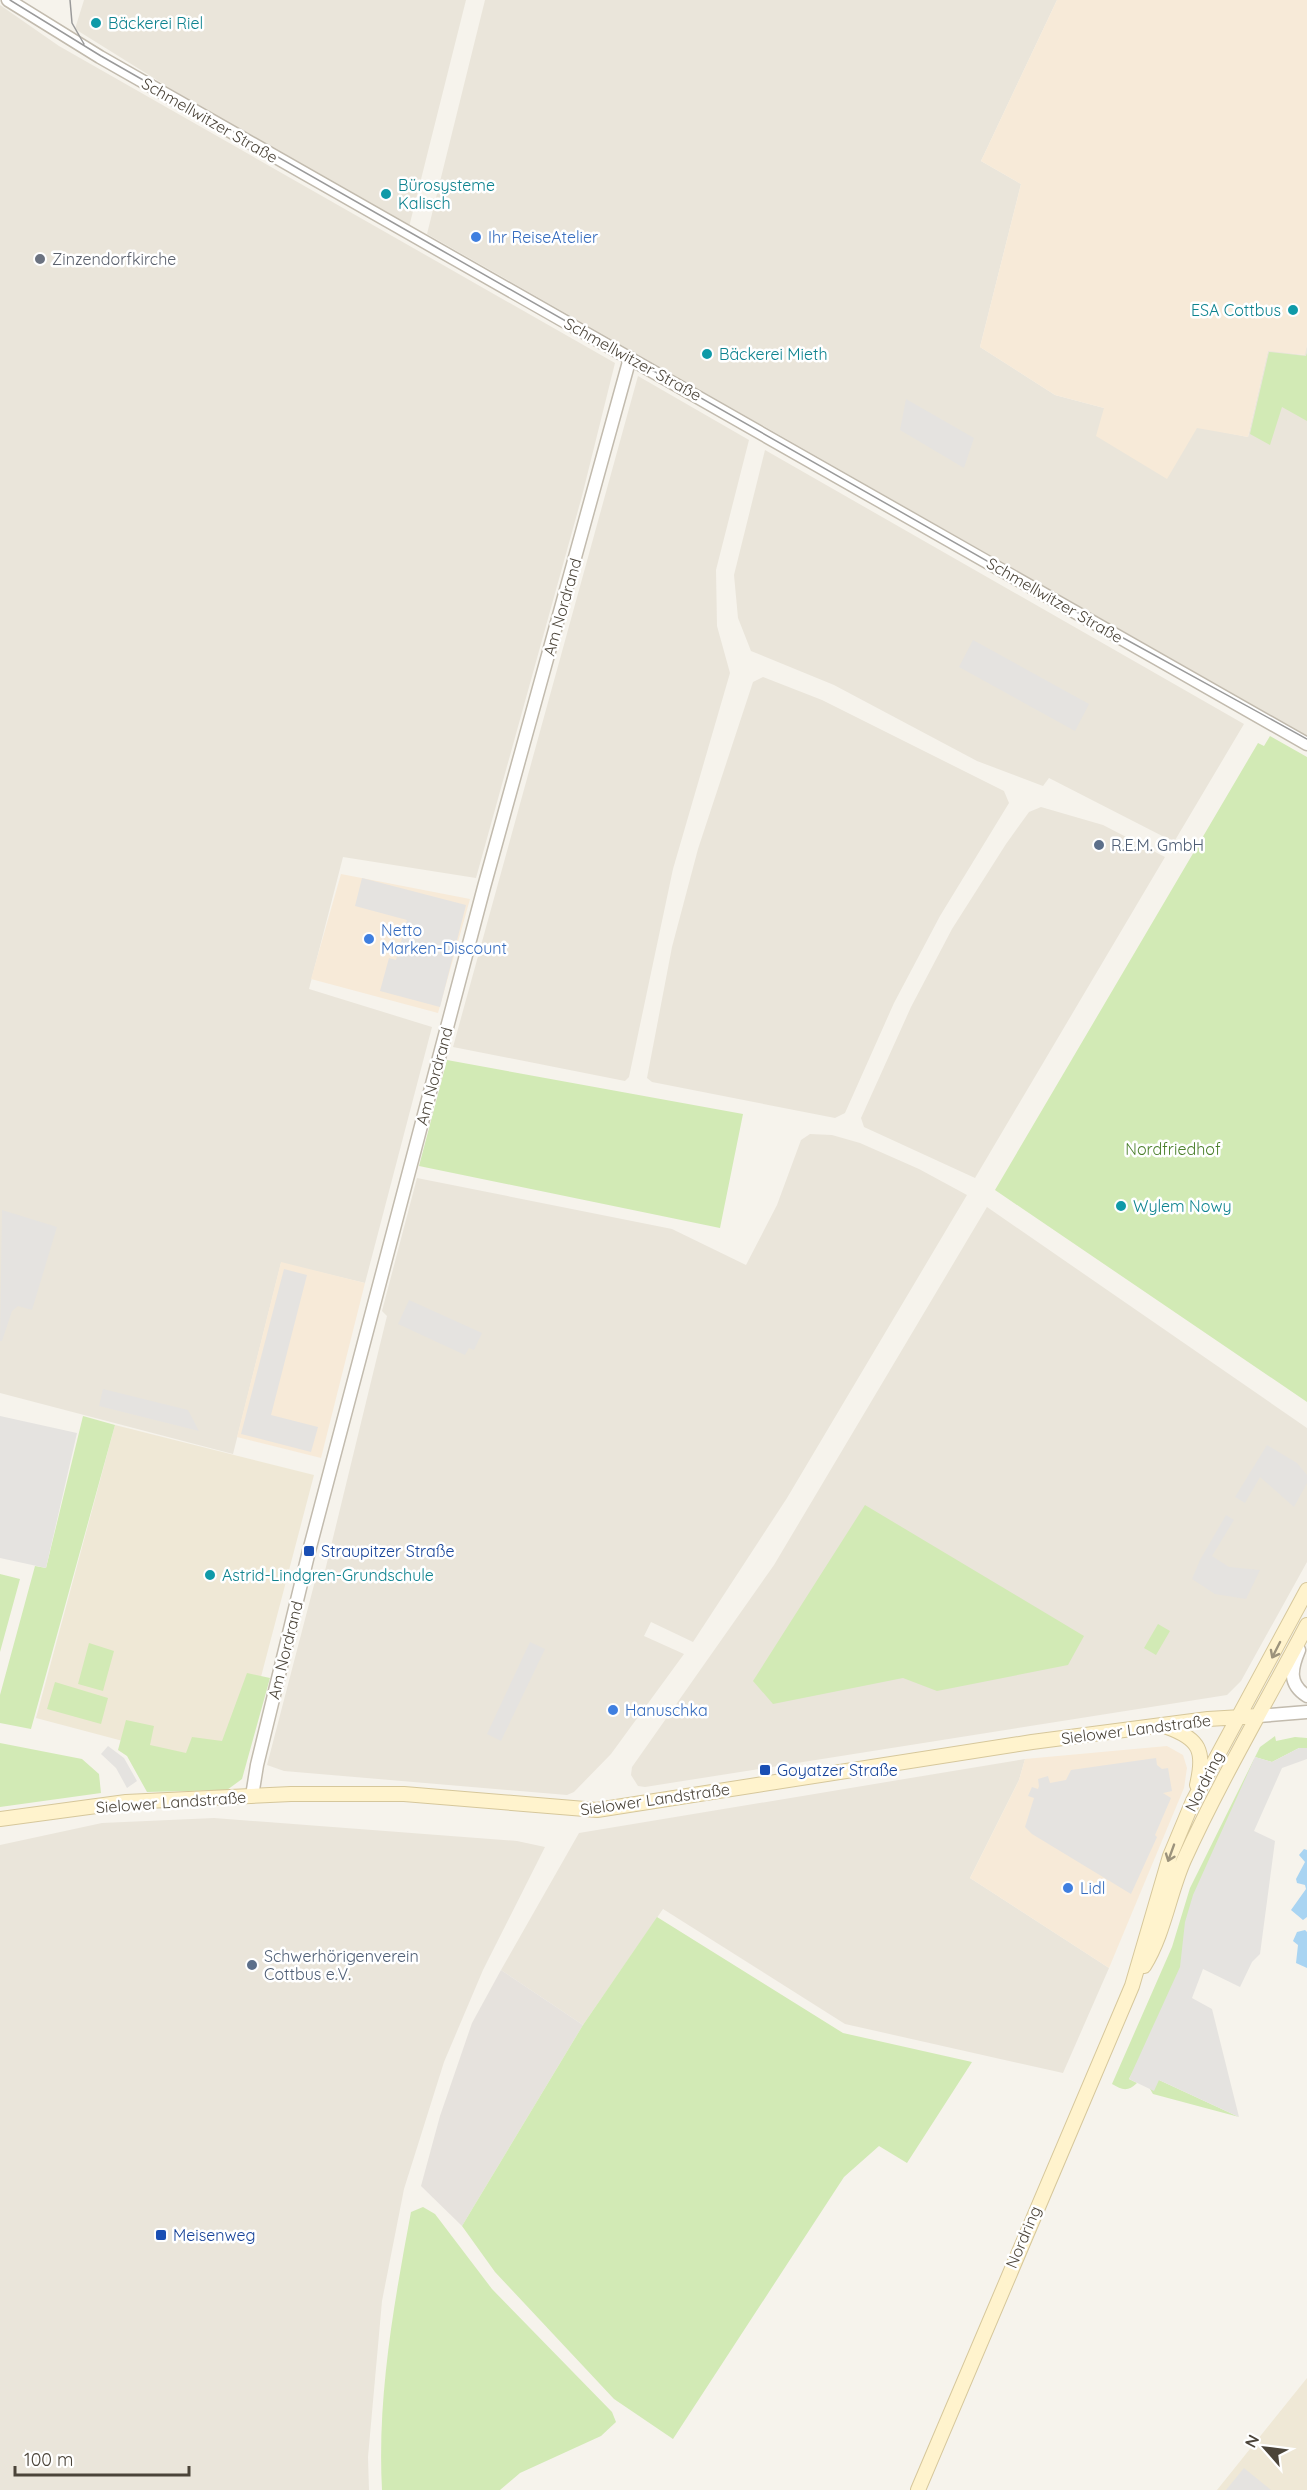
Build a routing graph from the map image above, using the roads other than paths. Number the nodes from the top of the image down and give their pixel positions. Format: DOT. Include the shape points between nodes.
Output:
graph roads {
  1 [pos="8,0"];
  2 [pos="630,358"];
  3 [pos="1307,744"];
  4 [pos="1307,1590"];
  5 [pos="1307,1625"];
  6 [pos="1307,1633"];
  7 [pos="1307,1696"];
  8 [pos="1307,1712"];
  9 [pos="1258,1716"];
  10 [pos="1240,1717"];
  11 [pos="1165,1726"];
  12 [pos="252,1796"];
  13 [pos="1193,1801"];
  14 [pos="0,1819"];
  15 [pos="1132,1986"];
  16 [pos="918,2490"];
  1 -- 2 [label="street, Schmellwitzer Straße" via="100,57"];
  2 -- 3 [label="street, Schmellwitzer Straße"];
  2 -- 12 [label="street, Am Nordrand" via="484,887 328,1477 256,1765"];
  4 -- 10 [label="main road, Nordring, one-way"];
  5 -- 9 [label="main road, Nordring"];
  6 -- 7 [label="street" via="1294,1661 1292,1678"];
  8 -- 9 [label="street, Sielower Landstraße"];
  9 -- 10 [label="main road, Sielower Landstraße"];
  9 -- 15 [label="main road, Nordring" via="1209,1806 1183,1862 1149,1959"];
  10 -- 11 [label="main road, Sielower Landstraße"];
  10 -- 13 [label="main road, Nordring"];
  11 -- 12 [label="main road, Sielower Landstraße" via="1010,1745 597,1810 404,1794"];
  11 -- 13 [label="main road" via="1186,1735 1198,1746 1201,1756"];
  12 -- 14 [label="main road, Sielower Landstraße" via="126,1802"];
  13 -- 15 [label="main road, Nordring, one-way" via="1170,1856"];
  15 -- 16 [label="main road, Nordring"];
}
